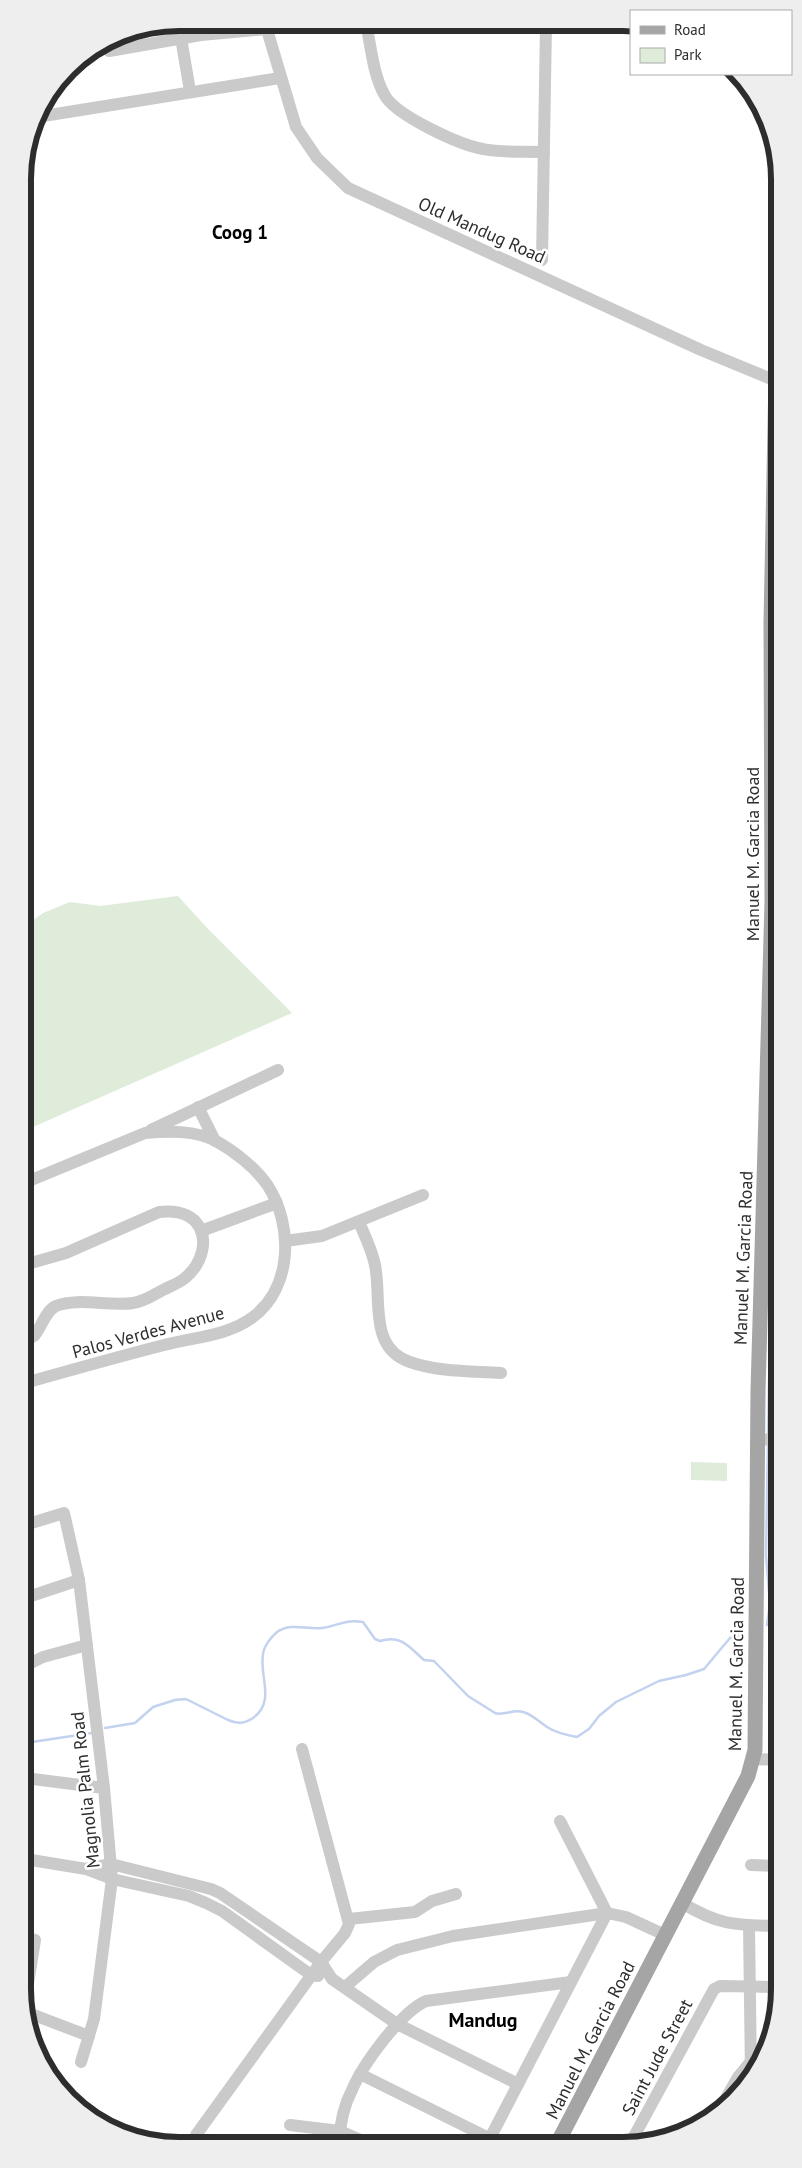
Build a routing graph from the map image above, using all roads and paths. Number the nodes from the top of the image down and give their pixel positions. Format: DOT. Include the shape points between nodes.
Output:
graph roads {
  1 [pos="546,31"];
  2 [pos="224,32"];
  3 [pos="268,32"];
  4 [pos="368,32"];
  5 [pos="181,38"];
  6 [pos="109,51"];
  7 [pos="280,78"];
  8 [pos="190,91"];
  9 [pos="46,116"];
  10 [pos="544,152"];
  11 [pos="542,260"];
  12 [pos="771,379"];
  13 [pos="771,961"];
  14 [pos="278,1070"];
  15 [pos="198,1107"];
  16 [pos="146,1133"];
  17 [pos="215,1141"];
  18 [pos="31,1179"];
  19 [pos="423,1195"];
  20 [pos="276,1203"];
  21 [pos="359,1222"];
  22 [pos="201,1231"];
  23 [pos="285,1241"];
  24 [pos="762,1258"];
  25 [pos="770,1259"];
  26 [pos="31,1263"];
  27 [pos="31,1337"];
  28 [pos="501,1373"];
  29 [pos="31,1381"];
  30 [pos="770,1439"];
  31 [pos="757,1440"];
  32 [pos="31,1524"];
  33 [pos="79,1580"];
  34 [pos="31,1596"];
  35 [pos="87,1645"];
  36 [pos="31,1663"];
  37 [pos="302,1749"];
  38 [pos="754,1759"];
  39 [pos="770,1760"];
  40 [pos="31,1779"];
  41 [pos="104,1788"];
  42 [pos="560,1821"];
  43 [pos="31,1860"];
  44 [pos="111,1864"];
  45 [pos="751,1866"];
  46 [pos="770,1866"];
  47 [pos="86,1869"];
  48 [pos="112,1879"];
  49 [pos="456,1894"];
  50 [pos="682,1903"];
  51 [pos="607,1913"];
  52 [pos="349,1919"];
  53 [pos="750,1925"];
  54 [pos="770,1926"];
  55 [pos="665,1935"];
  56 [pos="287,1938"];
  57 [pos="31,1939"];
  58 [pos="278,1950"];
  59 [pos="320,1962"];
  60 [pos="31,1965"];
  61 [pos="311,1975"];
  62 [pos="332,1979"];
  63 [pos="570,1982"];
  64 [pos="749,1986"];
  65 [pos="345,1987"];
  66 [pos="770,1987"];
  67 [pos="34,2015"];
  68 [pos="397,2024"];
  69 [pos="90,2036"];
  70 [pos="755,2053"];
  71 [pos="81,2062"];
  72 [pos="748,2068"];
  73 [pos="360,2074"];
  74 [pos="518,2084"];
  75 [pos="732,2088"];
  76 [pos="290,2125"];
  77 [pos="196,2135"];
  78 [pos="340,2136"];
  79 [pos="634,2136"];
  80 [pos="484,2137"];
  81 [pos="494,2137"];
  82 [pos="561,2137"];
  1 -- 10 [label="street"];
  2 -- 5 [label="street"];
  3 -- 7 [label="street, Old Mandug Road"];
  4 -- 10 [label="street" via="379,84 387,100 401,113 473,146 490,150"];
  5 -- 6 [label="street"];
  5 -- 8 [label="street"];
  7 -- 8 [label="street"];
  7 -- 12 [label="street, Old Mandug Road" via="292,119 304,142 348,188"];
  8 -- 9 [label="street"];
  10 -- 11 [label="street"];
  13 -- 24 [label="main road, Manuel M. Garcia Road"];
  14 -- 15 [label="street"];
  15 -- 16 [label="street"];
  15 -- 17 [label="street"];
  16 -- 17 [label="street, Palos Verdes Avenue" via="194,1134"];
  16 -- 18 [label="street, Palos Verdes Avenue"];
  17 -- 20 [label="street, Palos Verdes Avenue" via="250,1166 267,1185"];
  19 -- 21 [label="street"];
  20 -- 22 [label="street"];
  20 -- 23 [label="street, Palos Verdes Avenue"];
  21 -- 23 [label="street" via="322,1236"];
  21 -- 28 [label="street" via="375,1266 381,1332 398,1355 409,1362 430,1367"];
  22 -- 26 [label="street" via="185,1214 159,1212 66,1253"];
  22 -- 27 [label="street" via="204,1246 201,1256 183,1280 135,1303 68,1303 56,1306"];
  23 -- 29 [label="street, Palos Verdes Avenue" via="283,1269 272,1297 259,1312 237,1326"];
  24 -- 25 [label="street"];
  24 -- 31 [label="main road, Manuel M. Garcia Road"];
  30 -- 31 [label="street"];
  31 -- 38 [label="main road, Manuel M. Garcia Road"];
  32 -- 33 [label="street, Magnolia Palm Road" via="64,1513"];
  33 -- 34 [label="street"];
  33 -- 35 [label="street, Magnolia Palm Road"];
  35 -- 36 [label="street"];
  35 -- 41 [label="street, Magnolia Palm Road"];
  37 -- 52 [label="street"];
  38 -- 39 [label="street"];
  38 -- 50 [label="main road, Manuel M. Garcia Road"];
  40 -- 41 [label="street"];
  41 -- 44 [label="street, Magnolia Palm Road"];
  42 -- 51 [label="street"];
  43 -- 47 [label="street"];
  44 -- 47 [label="street"];
  44 -- 48 [label="street, Magnolia Palm Road"];
  44 -- 56 [label="street" via="211,1889 230,1898"];
  45 -- 46 [label="street"];
  47 -- 48 [label="street"];
  48 -- 58 [label="street" via="206,1902"];
  48 -- 69 [label="street, Magnolia Palm Road"];
  49 -- 52 [label="street" via="432,1901 414,1912"];
  50 -- 53 [label="street" via="717,1921"];
  50 -- 55 [label="main road, Manuel M. Garcia Road"];
  51 -- 55 [label="street" via="626,1917"];
  51 -- 63 [label="street"];
  51 -- 65 [label="street" via="452,1936 397,1950 374,1962"];
  52 -- 59 [label="street" via="345,1933"];
  53 -- 54 [label="street"];
  53 -- 64 [label="street"];
  55 -- 82 [label="main road, Manuel M. Garcia Road"];
  56 -- 58 [label="street"];
  56 -- 59 [label="street"];
  57 -- 60 [label="street" via="35,1940"];
  58 -- 61 [label="street"];
  59 -- 61 [label="street"];
  59 -- 62 [label="street"];
  61 -- 62 [label="street"];
  61 -- 77 [label="street"];
  62 -- 65 [label="street"];
  63 -- 68 [label="street" via="426,2001"];
  63 -- 74 [label="street"];
  64 -- 66 [label="street"];
  64 -- 70 [label="street"];
  64 -- 79 [label="street, Saint Jude Street" via="714,1988"];
  65 -- 68 [label="street"];
  67 -- 69 [label="street"];
  68 -- 73 [label="street"];
  68 -- 74 [label="street"];
  69 -- 71 [label="street, Magnolia Palm Road"];
  72 -- 75 [label="street"];
  73 -- 78 [label="street" via="348,2100"];
  73 -- 80 [label="street"];
  74 -- 81 [label="street"];
  76 -- 78 [label="street"];
}
